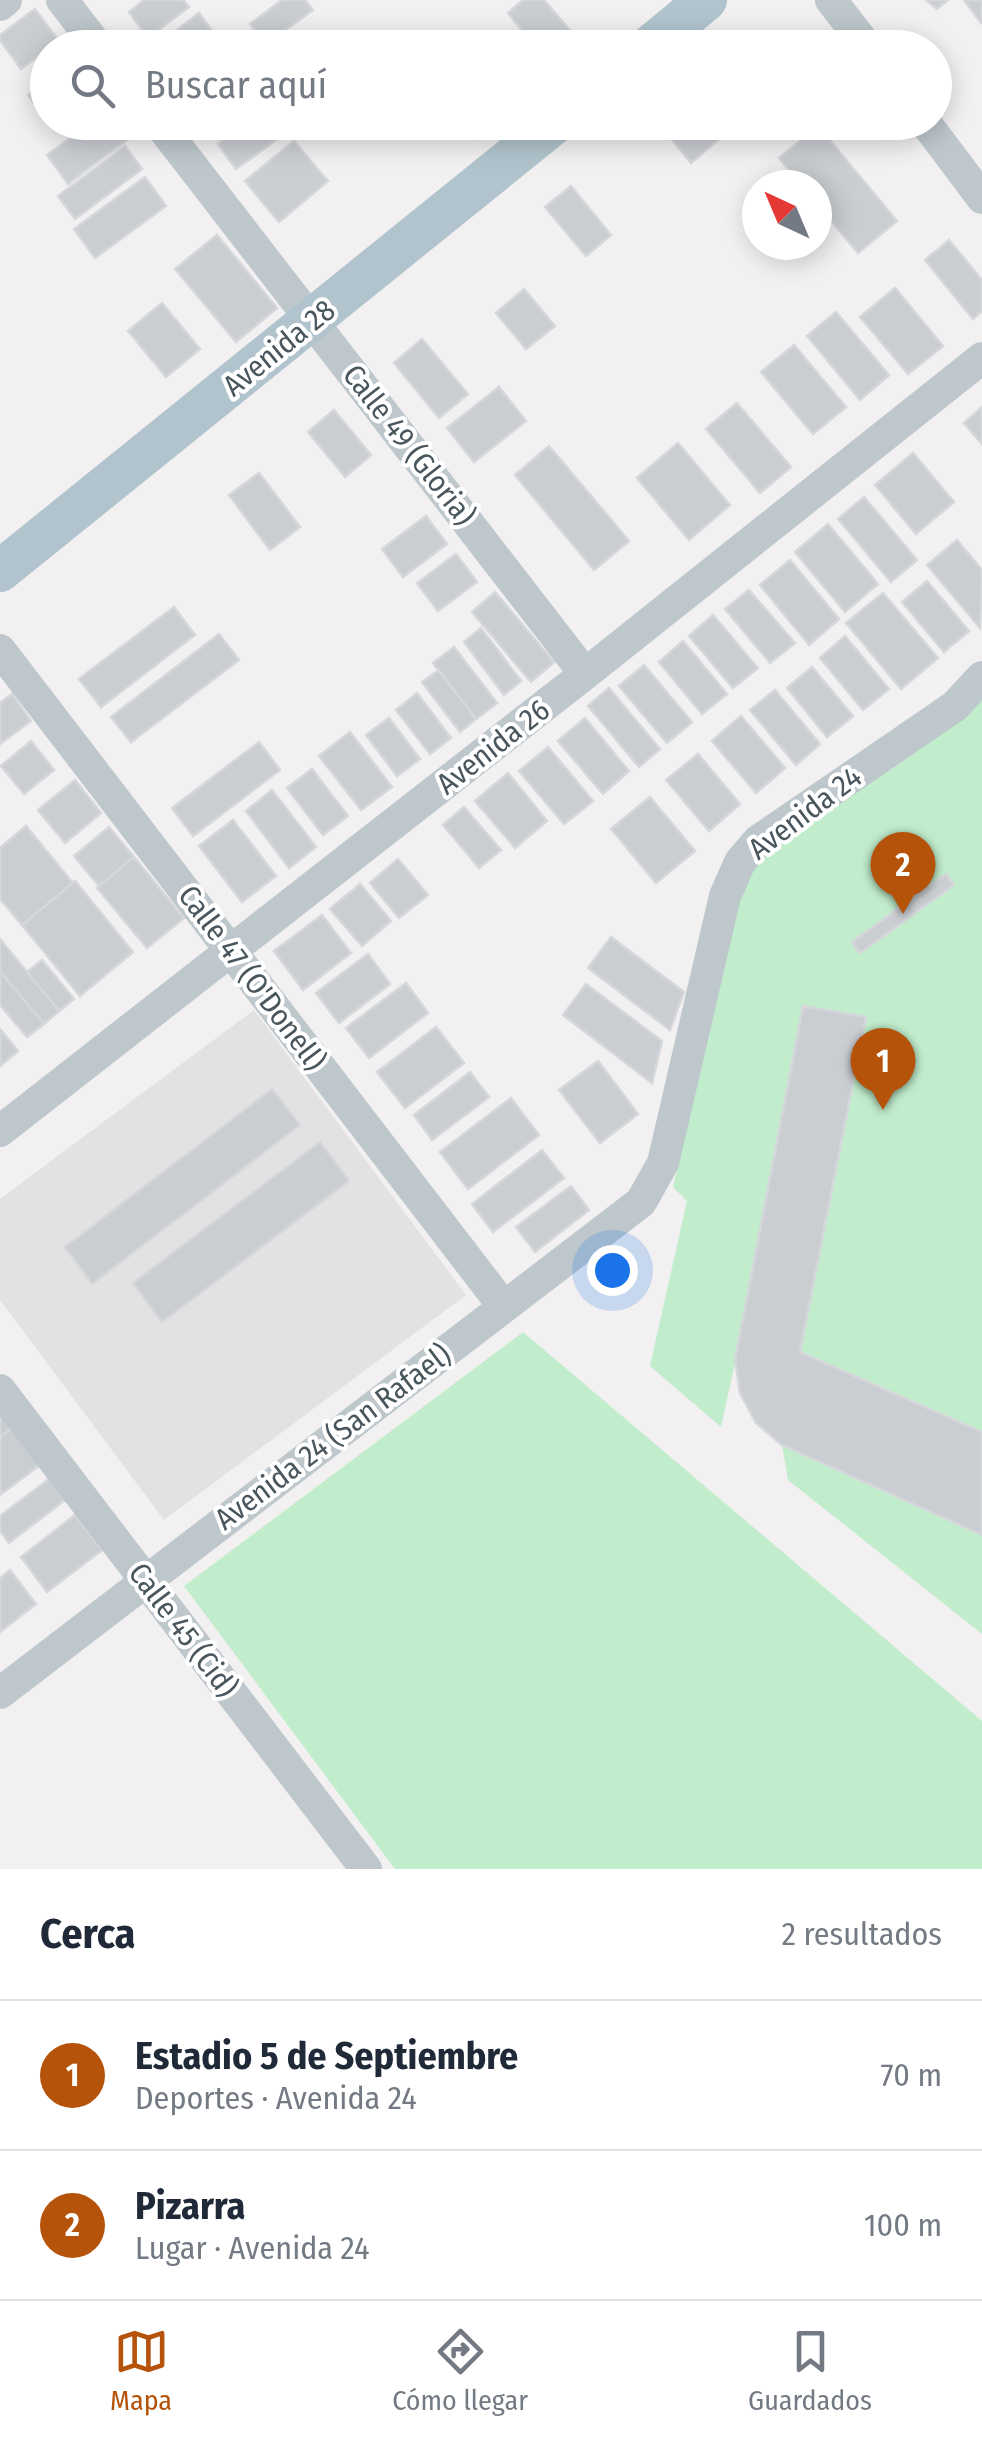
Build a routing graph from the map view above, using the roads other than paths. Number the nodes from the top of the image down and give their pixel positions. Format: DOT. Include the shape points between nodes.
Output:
graph roads {
  1 [pos="62,0"];
  2 [pos="706,0"];
  3 [pos="831,0"];
  4 [pos="851,0"];
  5 [pos="85,30"];
  6 [pos="670,30"];
  7 [pos="854,30"];
  8 [pos="859,30"];
  9 [pos="172,140"];
  10 [pos="534,140"];
  11 [pos="938,140"];
  12 [pos="982,198"];
  13 [pos="313,321"];
  14 [pos="982,358"];
  15 [pos="0,571"];
  16 [pos="0,650"];
  17 [pos="585,674"];
  18 [pos="982,677"];
  19 [pos="232,951"];
  20 [pos="0,1131"];
  21 [pos="658,1174"];
  22 [pos="504,1307"];
  23 [pos="0,1390"];
  24 [pos="146,1581"];
  25 [pos="0,1693"];
  26 [pos="366,1869"];
  1 -- 5 [label="street"];
  2 -- 6 [label="main road"];
  3 -- 7 [label="street"];
  4 -- 8 [label="street"];
  9 -- 13 [label="street, Calle 49 (Gloria)"];
  10 -- 13 [label="main road, Avenida 28"];
  11 -- 12 [label="street"];
  13 -- 15 [label="main road, Avenida 28"];
  13 -- 17 [label="street, Calle 49 (Gloria)"];
  14 -- 17 [label="street, Avenida 26"];
  16 -- 19 [label="street, Calle 47 (O'Donell)"];
  17 -- 19 [label="street, Avenida 26"];
  18 -- 21 [label="street, Avenida 24" via="955,706 758,841 740,862 725,896"];
  19 -- 20 [label="street, Avenida 26"];
  19 -- 22 [label="street, Calle 47 (O'Donell)"];
  21 -- 22 [label="street, Avenida 24 (San Rafael)" via="641,1202"];
  22 -- 24 [label="street, Avenida 24 (San Rafael)"];
  23 -- 24 [label="street, Calle 45 (Cid)"];
  24 -- 25 [label="street, Avenida 24 (San Rafael)"];
  24 -- 26 [label="street, Calle 45 (Cid)"];
}
